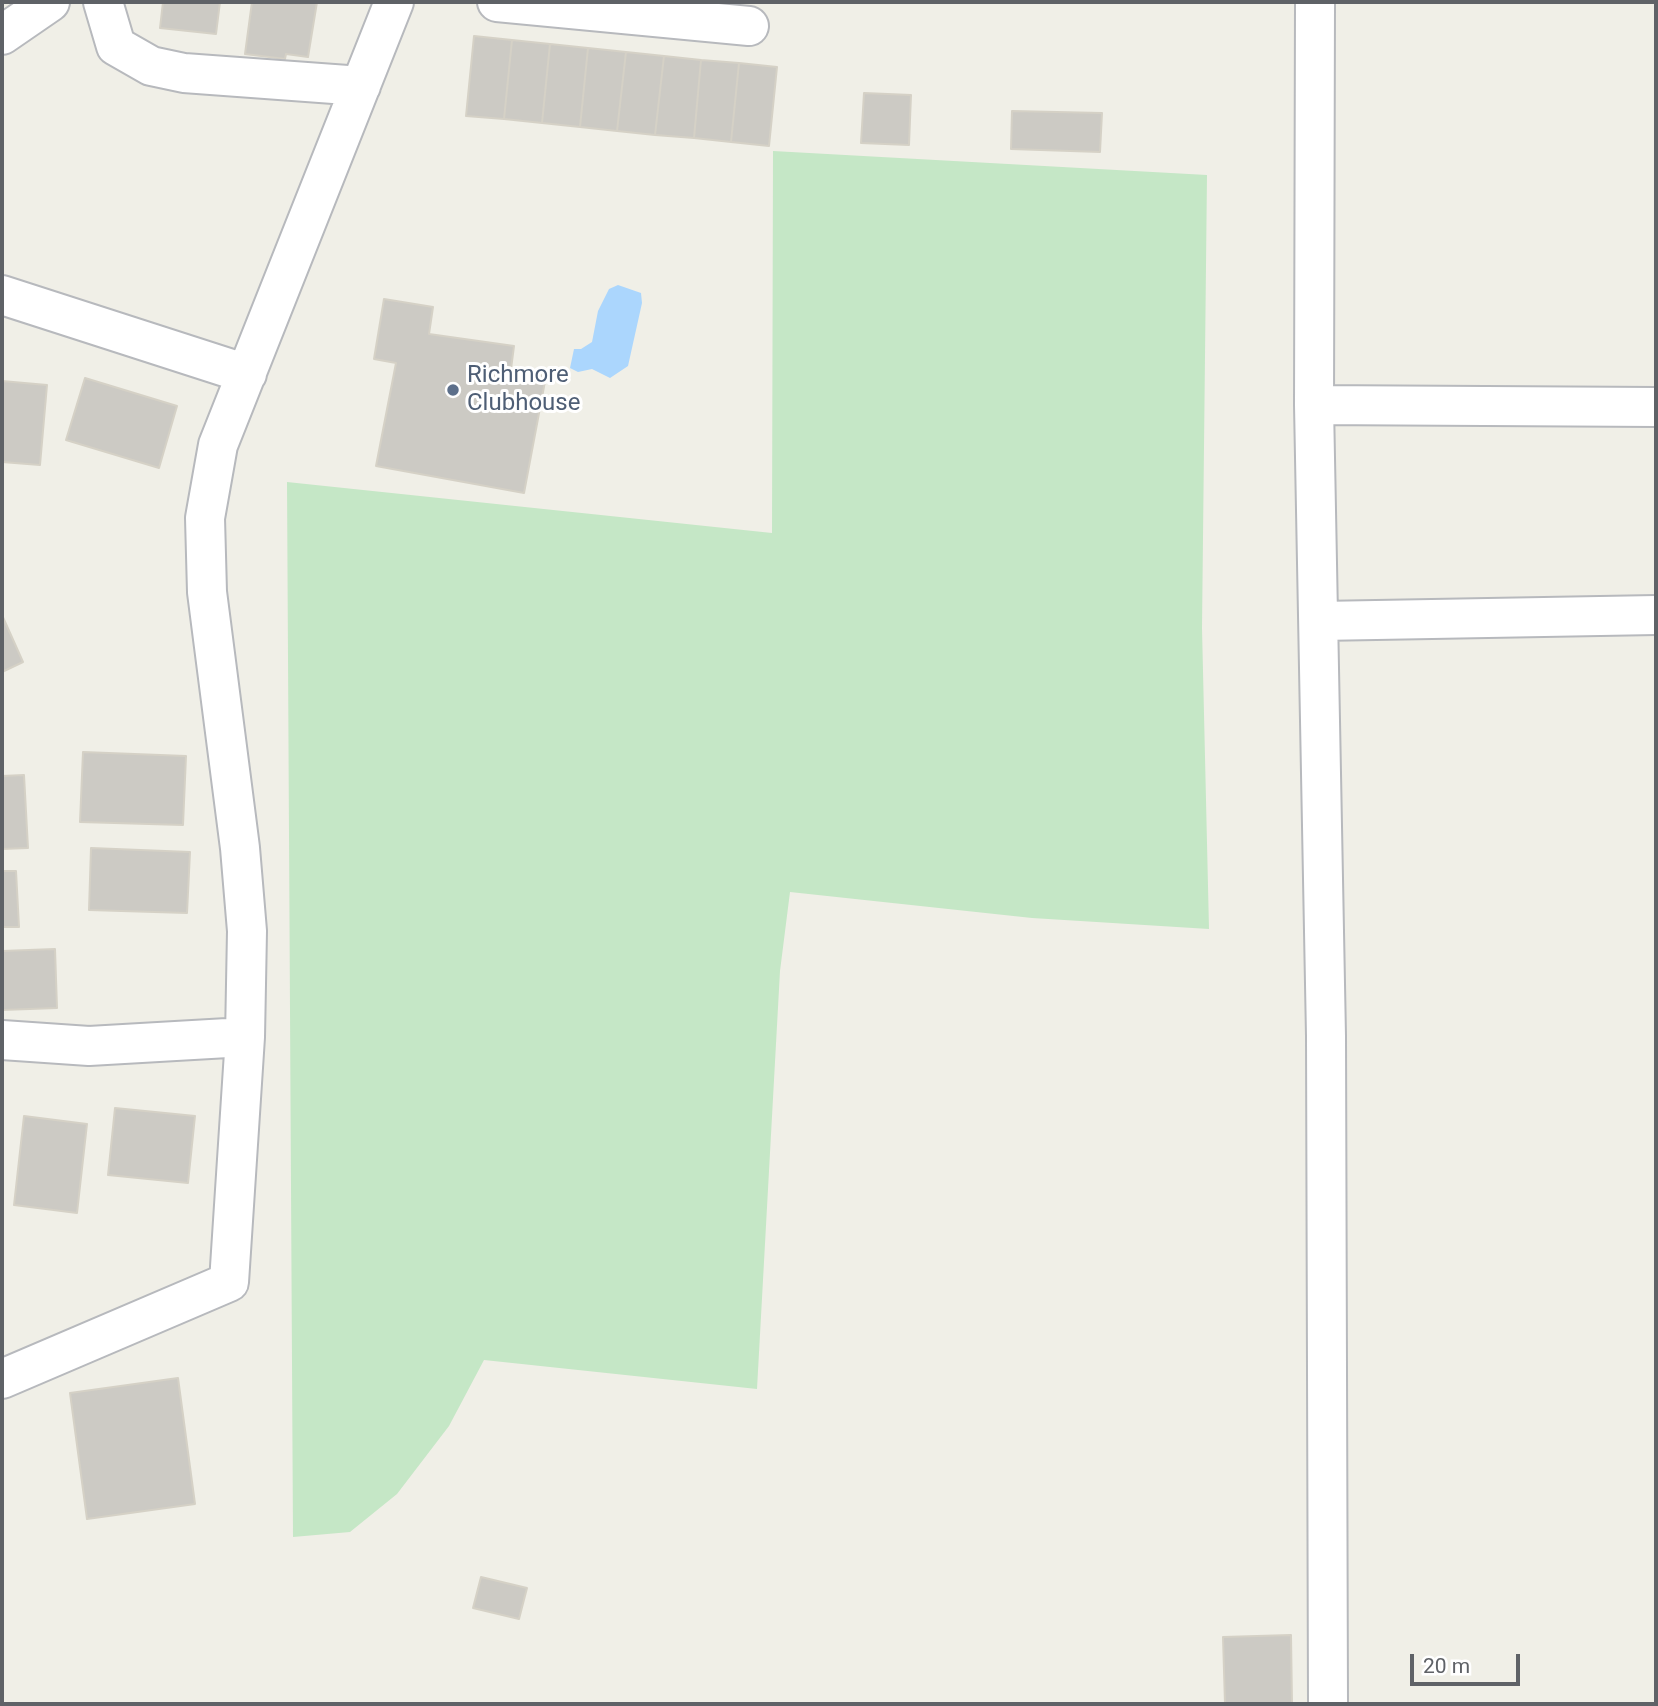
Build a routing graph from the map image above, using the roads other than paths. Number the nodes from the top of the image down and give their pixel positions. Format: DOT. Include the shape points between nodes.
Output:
graph roads {
  1 [pos="50,2"];
  2 [pos="103,2"];
  3 [pos="394,2"];
  4 [pos="497,2"];
  5 [pos="1315,2"];
  6 [pos="749,26"];
  7 [pos="2,35"];
  8 [pos="360,86"];
  9 [pos="2,295"];
  10 [pos="247,374"];
  11 [pos="1314,405"];
  12 [pos="1656,407"];
  13 [pos="1656,615"];
  14 [pos="1320,621"];
  15 [pos="245,1037"];
  16 [pos="2,1040"];
  17 [pos="2,1379"];
  18 [pos="1328,1704"];
  1 -- 7 [label="street"];
  2 -- 8 [label="street" via="116,46 151,66 184,73"];
  3 -- 8 [label="street"];
  4 -- 6 [label="street"];
  5 -- 11 [label="street"];
  8 -- 10 [label="street"];
  9 -- 10 [label="street"];
  10 -- 15 [label="street" via="218,445 207,506 205,555 247,931"];
  11 -- 12 [label="street"];
  11 -- 14 [label="street"];
  13 -- 14 [label="street"];
  14 -- 18 [label="street"];
  15 -- 16 [label="street" via="89,1046"];
  15 -- 17 [label="street" via="229,1282"];
}
